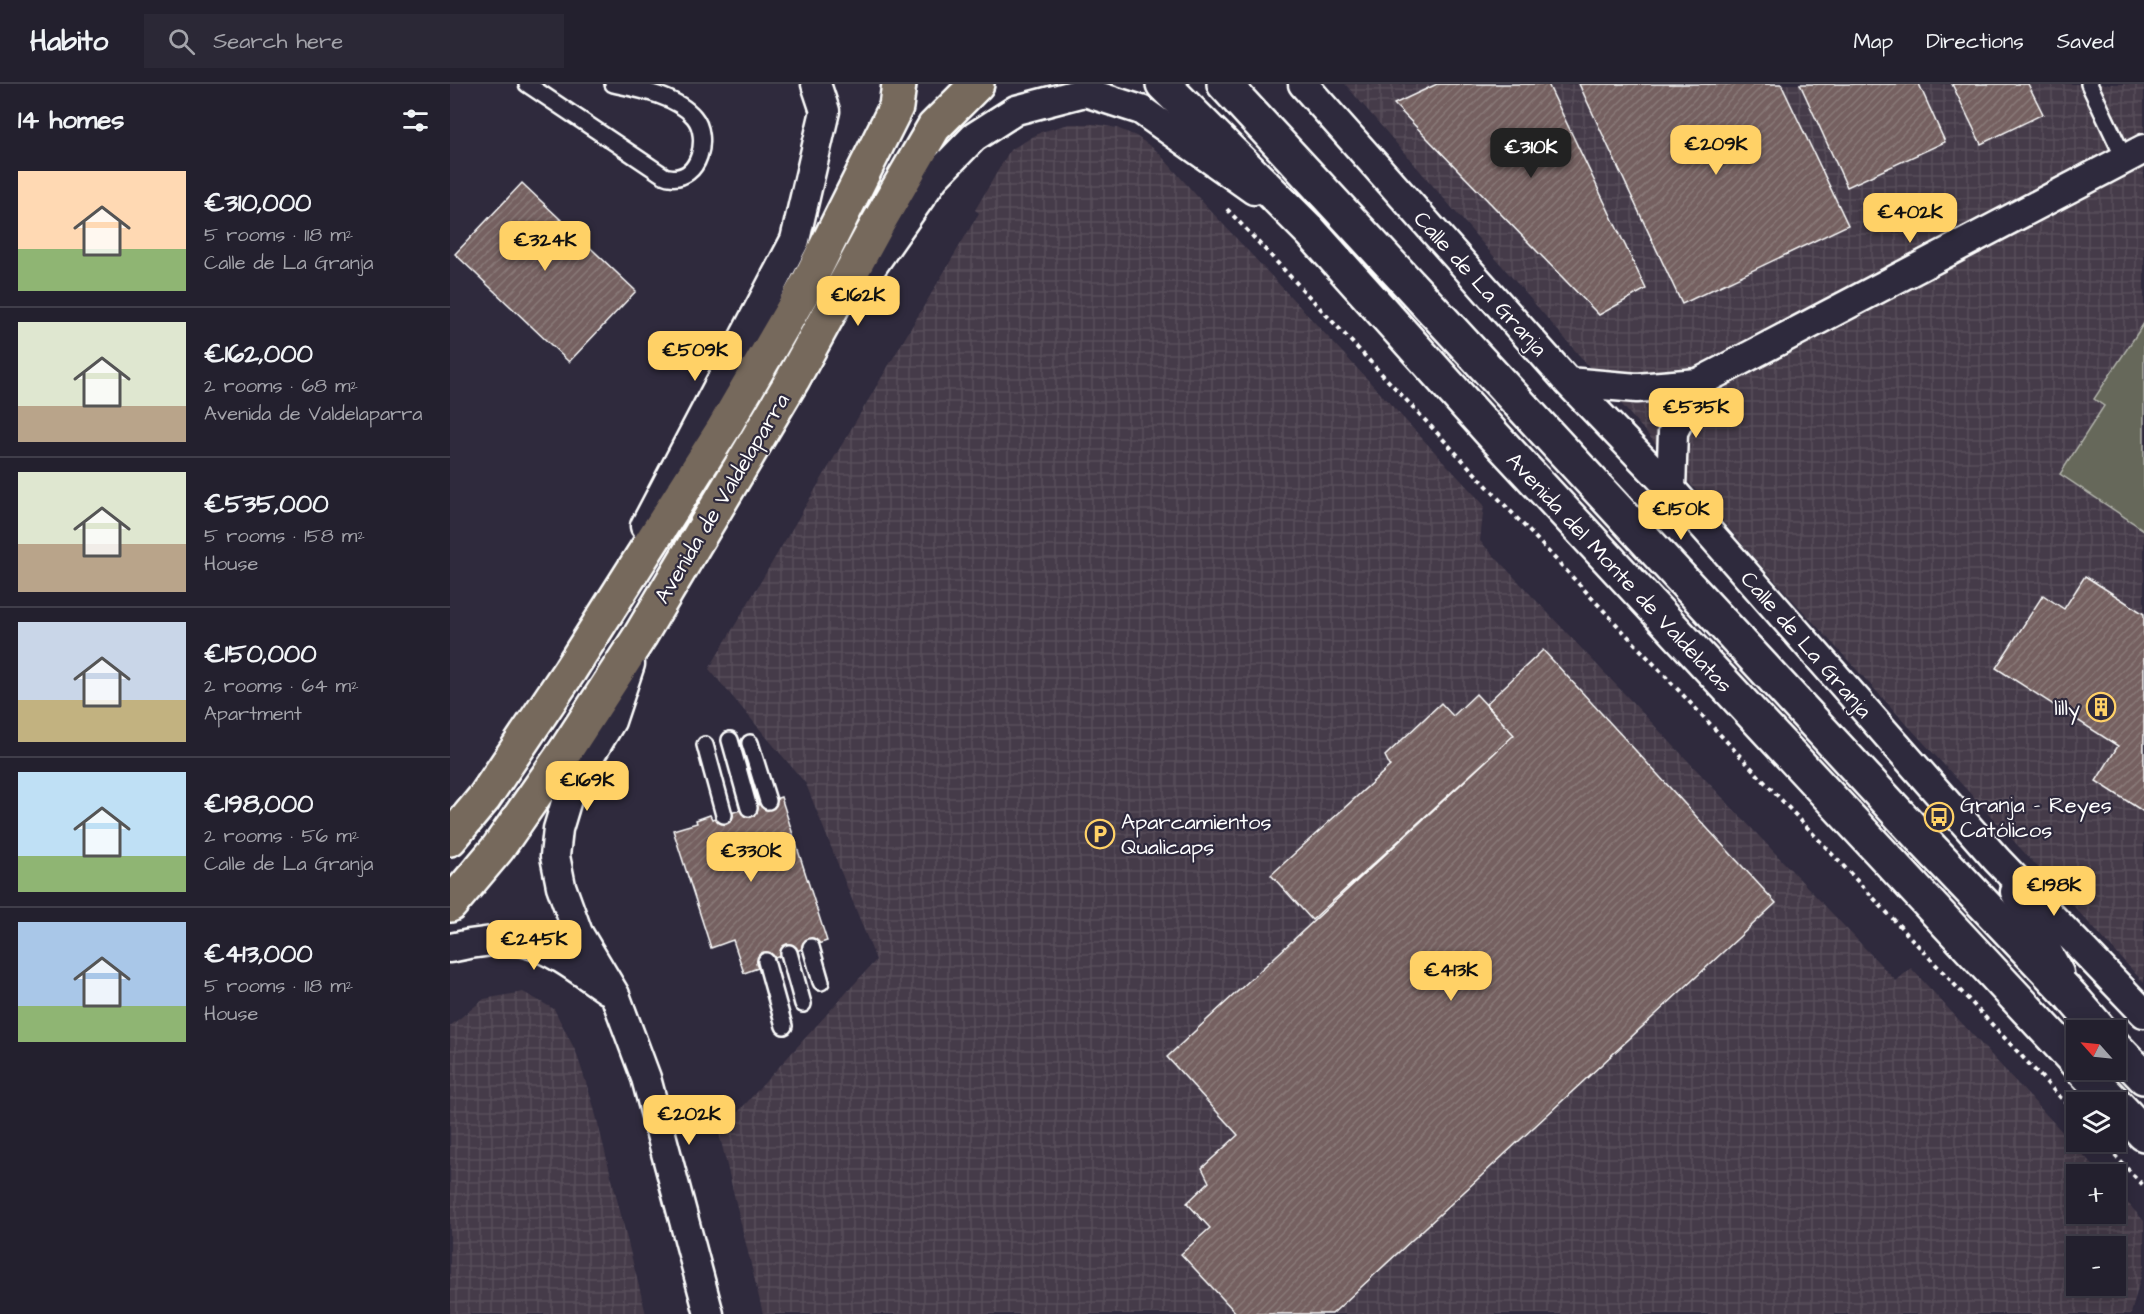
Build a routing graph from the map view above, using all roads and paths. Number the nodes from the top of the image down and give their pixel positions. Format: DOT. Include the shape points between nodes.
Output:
graph roads {
  1 [pos="527,84"];
  2 [pos="613,84"];
  3 [pos="816,84"];
  4 [pos="900,84"];
  5 [pos="977,84"];
  6 [pos="1163,84"];
  7 [pos="1224,84"];
  8 [pos="1303,84"];
  9 [pos="2089,84"];
  10 [pos="2134,153"];
  11 [pos="1221,202"];
  12 [pos="1311,232"];
  13 [pos="793,379"];
  14 [pos="1568,382"];
  15 [pos="1698,383"];
  16 [pos="1671,489"];
  17 [pos="640,636"];
  18 [pos="570,670"];
  19 [pos="730,740"];
  20 [pos="750,743"];
  21 [pos="705,745"];
  22 [pos="768,801"];
  23 [pos="749,808"];
  24 [pos="724,815"];
  25 [pos="450,839"];
  26 [pos="1997,860"];
  27 [pos="450,905"];
  28 [pos="811,946"];
  29 [pos="450,948"];
  30 [pos="789,953"];
  31 [pos="765,961"];
  32 [pos="821,982"];
  33 [pos="615,995"];
  34 [pos="2071,996"];
  35 [pos="803,1004"];
  36 [pos="2144,1013"];
  37 [pos="2091,1020"];
  38 [pos="784,1026"];
  39 [pos="2066,1051"];
  40 [pos="2126,1058"];
  41 [pos="2144,1077"];
  42 [pos="2093,1080"];
  43 [pos="2104,1092"];
  44 [pos="2066,1103"];
  45 [pos="2126,1115"];
  46 [pos="2144,1134"];
  47 [pos="2112,1152"];
  48 [pos="2144,1186"];
  49 [pos="709,1314"];
  1 -- 2 [label="lane" via="657,171 669,177 688,172 702,145 694,117 647,90"];
  3 -- 18 [label="street" via="825,111 795,240"];
  4 -- 18 [label="highway, Avenida de Valdelaparra" via="896,107 809,281 723,429"];
  5 -- 13 [label="highway, Avenida de Valdelaparra" via="934,127"];
  6 -- 12 [label="main road, Avenida del Monte de Valdelatas"];
  7 -- 34 [label="main road, Avenida del Monte de Valdelatas"];
  8 -- 14 [label="street, Calle de La Granja"];
  9 -- 10 [label="lane"];
  10 -- 15 [label="street"];
  11 -- 44 [label="path"];
  12 -- 13 [label="street" via="1141,110 1085,92 1016,110 974,137 933,178"];
  12 -- 39 [label="main road, Avenida del Monte de Valdelatas" via="1495,437"];
  13 -- 17 [label="highway, Avenida de Valdelaparra"];
  14 -- 15 [label="street" via="1637,388"];
  14 -- 16 [label="street, Calle de La Granja"];
  15 -- 16 [label="street" via="1673,432"];
  16 -- 26 [label="street, Calle de La Granja"];
  17 -- 27 [label="highway, Avenida de Valdelaparra" via="498,848"];
  17 -- 33 [label="street" via="610,721 570,789 555,856 578,933"];
  18 -- 25 [label="highway, Avenida de Valdelaparra" via="484,798"];
  19 -- 23 [label="lane"];
  20 -- 22 [label="lane"];
  21 -- 24 [label="lane"];
  26 -- 34 [label="street"];
  26 -- 36 [label="street, Calle de La Granja"];
  28 -- 32 [label="lane"];
  29 -- 33 [label="street" via="478,941 526,942 552,953"];
  30 -- 35 [label="lane"];
  31 -- 38 [label="lane"];
  33 -- 49 [label="street" via="646,1078"];
  34 -- 37 [label="main road, Avenida del Monte de Valdelatas"];
  40 -- 41 [label="main road"];
  42 -- 43 [label="main road"];
  45 -- 46 [label="main road"];
  47 -- 48 [label="path"];
}
